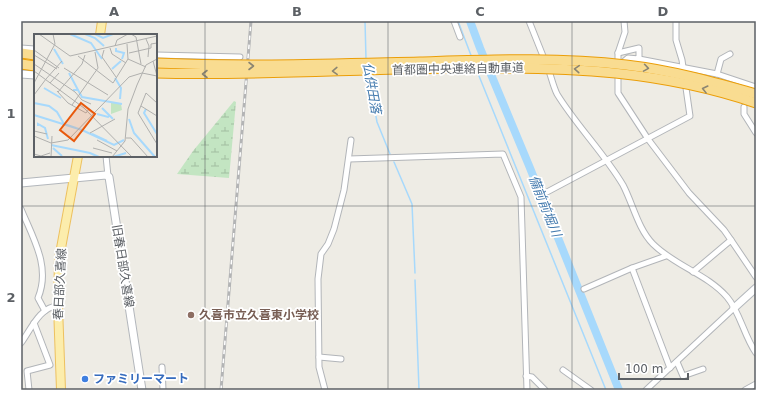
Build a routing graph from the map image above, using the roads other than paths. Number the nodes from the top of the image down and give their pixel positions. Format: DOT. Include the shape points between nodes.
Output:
graph roads {
  1 [pos="102,21"];
  2 [pos="454,21"];
  3 [pos="529,21"];
  4 [pos="624,21"];
  5 [pos="676,21"];
  6 [pos="100,34"];
  7 [pos="460,37"];
  8 [pos="21,48"];
  9 [pos="34,49"];
  10 [pos="21,53"];
  11 [pos="618,53"];
  12 [pos="730,54"];
  13 [pos="34,55"];
  14 [pos="157,55"];
  15 [pos="240,57"];
  16 [pos="640,58"];
  17 [pos="157,63"];
  18 [pos="21,64"];
  19 [pos="618,65"];
  20 [pos="34,66"];
  21 [pos="682,66"];
  22 [pos="157,73"];
  23 [pos="21,74"];
  24 [pos="34,75"];
  25 [pos="719,75"];
  26 [pos="756,87"];
  27 [pos="756,94"];
  28 [pos="732,103"];
  29 [pos="756,103"];
  30 [pos="744,107"];
  31 [pos="756,133"];
  32 [pos="648,139"];
  33 [pos="351,140"];
  34 [pos="78,157"];
  35 [pos="106,157"];
  36 [pos="349,159"];
  37 [pos="607,161"];
  38 [pos="108,176"];
  39 [pos="74,178"];
  40 [pos="21,183"];
  41 [pos="547,192"];
  42 [pos="21,209"];
  43 [pos="731,240"];
  44 [pos="666,256"];
  45 [pos="632,268"];
  46 [pos="693,272"];
  47 [pos="756,277"];
  48 [pos="756,288"];
  49 [pos="584,289"];
  50 [pos="58,306"];
  51 [pos="734,308"];
  52 [pos="45,311"];
  53 [pos="34,323"];
  54 [pos="21,343"];
  55 [pos="756,353"];
  56 [pos="319,357"];
  57 [pos="60,360"];
  58 [pos="341,360"];
  59 [pos="49,361"];
  60 [pos="677,362"];
  61 [pos="162,367"];
  62 [pos="670,368"];
  63 [pos="703,369"];
  64 [pos="563,370"];
  65 [pos="526,376"];
  66 [pos="756,384"];
  67 [pos="29,390"];
  68 [pos="61,390"];
  69 [pos="142,390"];
  70 [pos="163,390"];
  71 [pos="325,390"];
  72 [pos="526,390"];
  73 [pos="545,390"];
  74 [pos="591,390"];
  75 [pos="646,390"];
  76 [pos="745,390"];
  1 -- 6 [label="main road"];
  2 -- 7 [label="street"];
  3 -- 37 [label="street" via="557,93"];
  4 -- 11 [label="street" via="626,32"];
  5 -- 21 [label="street" via="676,40"];
  8 -- 9 [label="street"];
  10 -- 13 [label="highway"];
  11 -- 16 [label="street" via="639,48"];
  11 -- 19 [label="street"];
  12 -- 25 [label="street" via="721,59"];
  14 -- 15 [label="street"];
  16 -- 19 [label="street" via="628,58"];
  16 -- 21 [label="street"];
  17 -- 27 [label="highway, 首都圏中央連絡自動車道, one-way, bridge" via="257,66 535,60 587,62 657,70"];
  18 -- 20 [label="highway"];
  19 -- 32 [label="street" via="618,93"];
  21 -- 25 [label="street"];
  21 -- 32 [label="street" via="690,116"];
  29 -- 22 [label="highway, 首都圏中央連絡自動車道, one-way, bridge" via="656,78 567,68 436,68 249,74"];
  23 -- 24 [label="street"];
  25 -- 26 [label="street"];
  25 -- 28 [label="street" via="733,99"];
  30 -- 31 [label="street" via="744,114"];
  32 -- 37 [label="street"];
  32 -- 43 [label="street" via="689,193"];
  33 -- 36 [label="street"];
  34 -- 39 [label="main road, 春日部久喜線"];
  35 -- 38 [label="street"];
  36 -- 56 [label="street" via="334,229 321,254 318,279"];
  36 -- 65 [label="street" via="503,154 522,197"];
  37 -- 41 [label="street"];
  37 -- 44 [label="street" via="622,185 641,227 652,243"];
  38 -- 39 [label="street"];
  38 -- 69 [label="street, 旧春日部久喜線"];
  39 -- 40 [label="street"];
  39 -- 50 [label="main road, 春日部久喜線" via="60,259"];
  42 -- 52 [label="street" via="42,264 43,286 38,298"];
  43 -- 46 [label="street"];
  43 -- 47 [label="street"];
  44 -- 45 [label="street"];
  44 -- 46 [label="street"];
  45 -- 49 [label="street"];
  45 -- 62 [label="street"];
  46 -- 51 [label="street" via="710,281 727,297"];
  48 -- 51 [label="street"];
  50 -- 52 [label="street"];
  50 -- 57 [label="main road, 春日部久喜線"];
  51 -- 55 [label="street"];
  51 -- 60 [label="street"];
  52 -- 53 [label="street"];
  53 -- 54 [label="street"];
  53 -- 59 [label="street"];
  56 -- 58 [label="street"];
  56 -- 71 [label="street"];
  57 -- 59 [label="street"];
  57 -- 68 [label="main road, 春日部久喜線"];
  59 -- 67 [label="street" via="49,366 27,371"];
  60 -- 62 [label="street"];
  60 -- 63 [label="street" via="683,376"];
  61 -- 70 [label="street"];
  62 -- 75 [label="street"];
  64 -- 74 [label="street"];
  65 -- 72 [label="street"];
  65 -- 73 [label="street" via="532,377"];
  66 -- 76 [label="street"];
}
